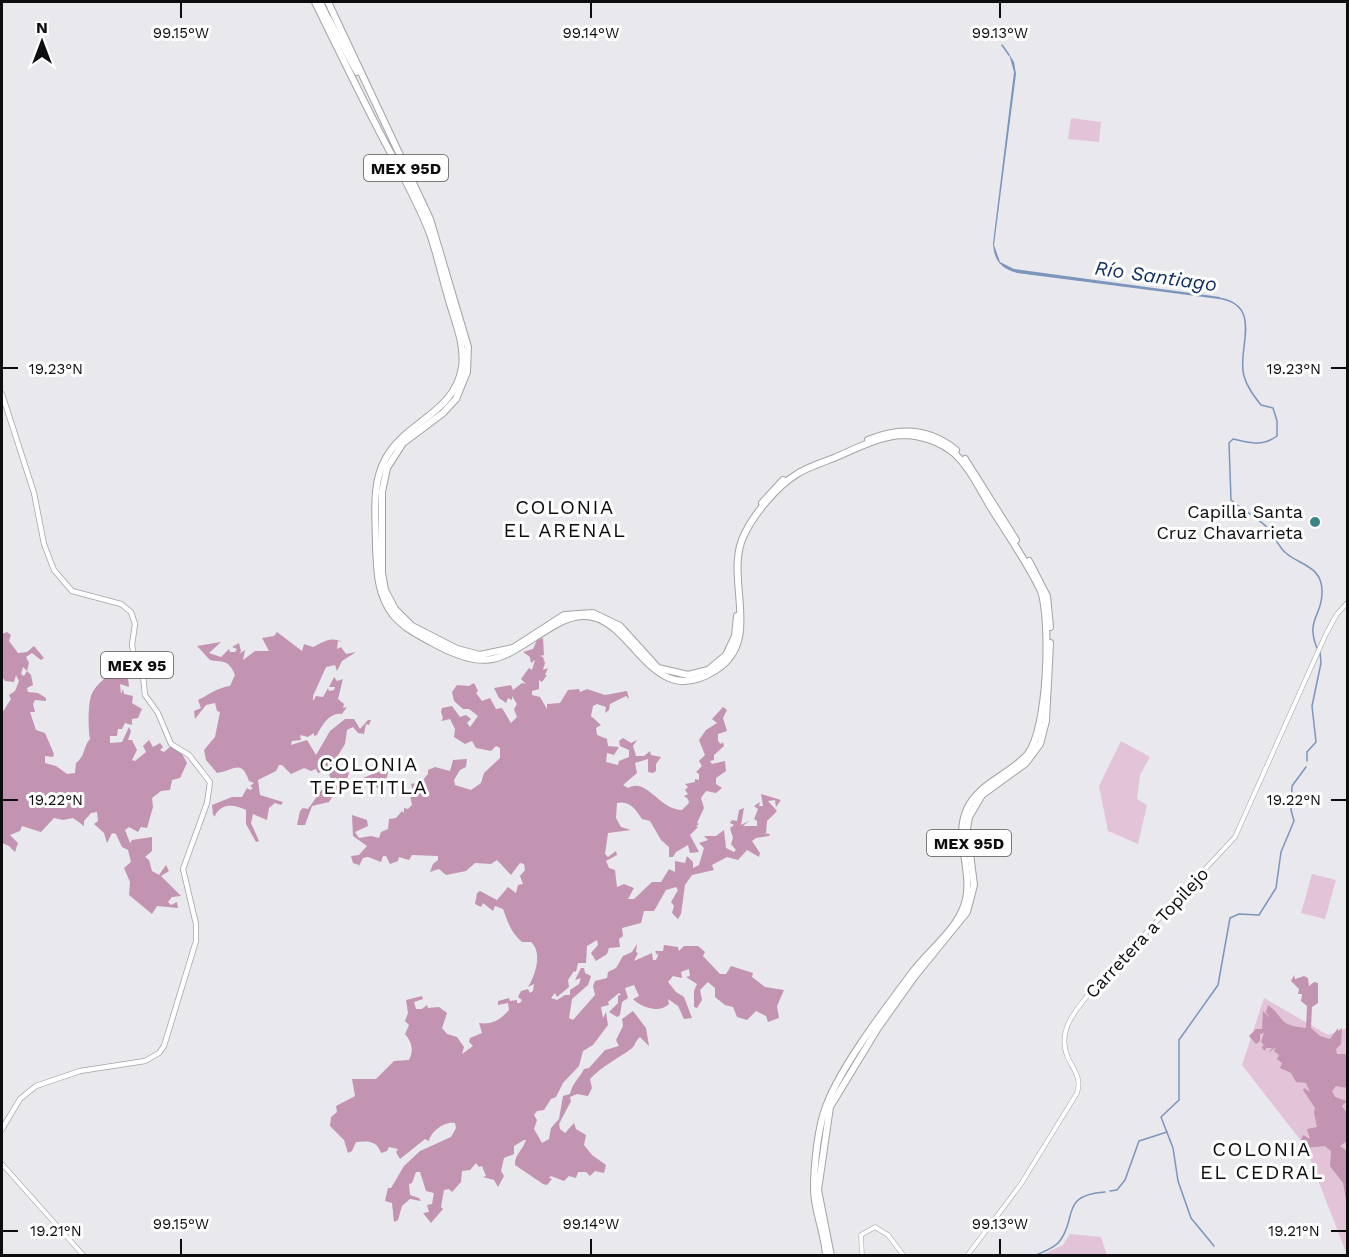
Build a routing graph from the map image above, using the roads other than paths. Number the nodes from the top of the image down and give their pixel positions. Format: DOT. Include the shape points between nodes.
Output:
graph roads {
  1 [pos="315,2"];
  2 [pos="321,2"];
  3 [pos="328,2"];
  4 [pos="325,9"];
  5 [pos="362,77"];
  6 [pos="391,151"];
  7 [pos="2,394"];
  8 [pos="1347,602"];
  9 [pos="2,1129"];
  10 [pos="2,1164"];
  11 [pos="84,1256"];
  12 [pos="826,1256"];
  13 [pos="831,1256"];
  14 [pos="862,1256"];
  15 [pos="904,1256"];
  16 [pos="967,1256"];
  1 -- 6 [label="highway, MEX 95D"];
  2 -- 4 [label="highway"];
  2 -- 6 [label="highway"];
  3 -- 4 [label="highway"];
  3 -- 5 [label="highway, MEX 95D"];
  4 -- 5 [label="highway" via="352,66"];
  5 -- 13 [label="highway, MEX 95D" via="430,219 468,347 467,372 456,399 398,448 383,480 382,578 395,609 412,626 465,653 490,655 513,648 564,615 593,613 620,626 658,668 682,675 703,672 726,655 735,636 733,562 736,543 751,516 780,482 798,469 882,434 905,430 937,437 965,459 1044,586 1050,609 1050,651 1046,721 1040,744 1026,763 974,805 967,829 973,893 967,912 897,1002 830,1107 818,1190"];
  6 -- 12 [label="highway, MEX 95D" via="430,235 463,356 459,379 448,399 395,444 379,475 378,582 392,614 411,631 462,657 488,660 518,651 565,620 594,618 617,629 659,674 683,680 707,675 727,662 740,635 737,557 744,533 756,516 794,476 899,435 930,440 957,456 1041,591 1046,612 1046,649 1037,738 1023,759 982,789 969,805 963,830 969,892 960,916 888,1006 824,1111 814,1189"];
  7 -- 9 [label="main road, MEX 95" via="54,570 72,591 121,604 131,612 135,624 132,645 145,695 158,713 171,744 189,755 208,778 210,789 197,837 183,869 196,924 196,941 162,1050 145,1061 73,1072 36,1086 20,1099"];
  8 -- 16 [label="main road, Carretera a Topilejo" via="1326,634 1234,837 1071,1017 1065,1046 1078,1077 1077,1093 1021,1184"];
  10 -- 11 [label="main road"];
  14 -- 15 [label="main road" via="861,1235 875,1227 888,1235"];
}
